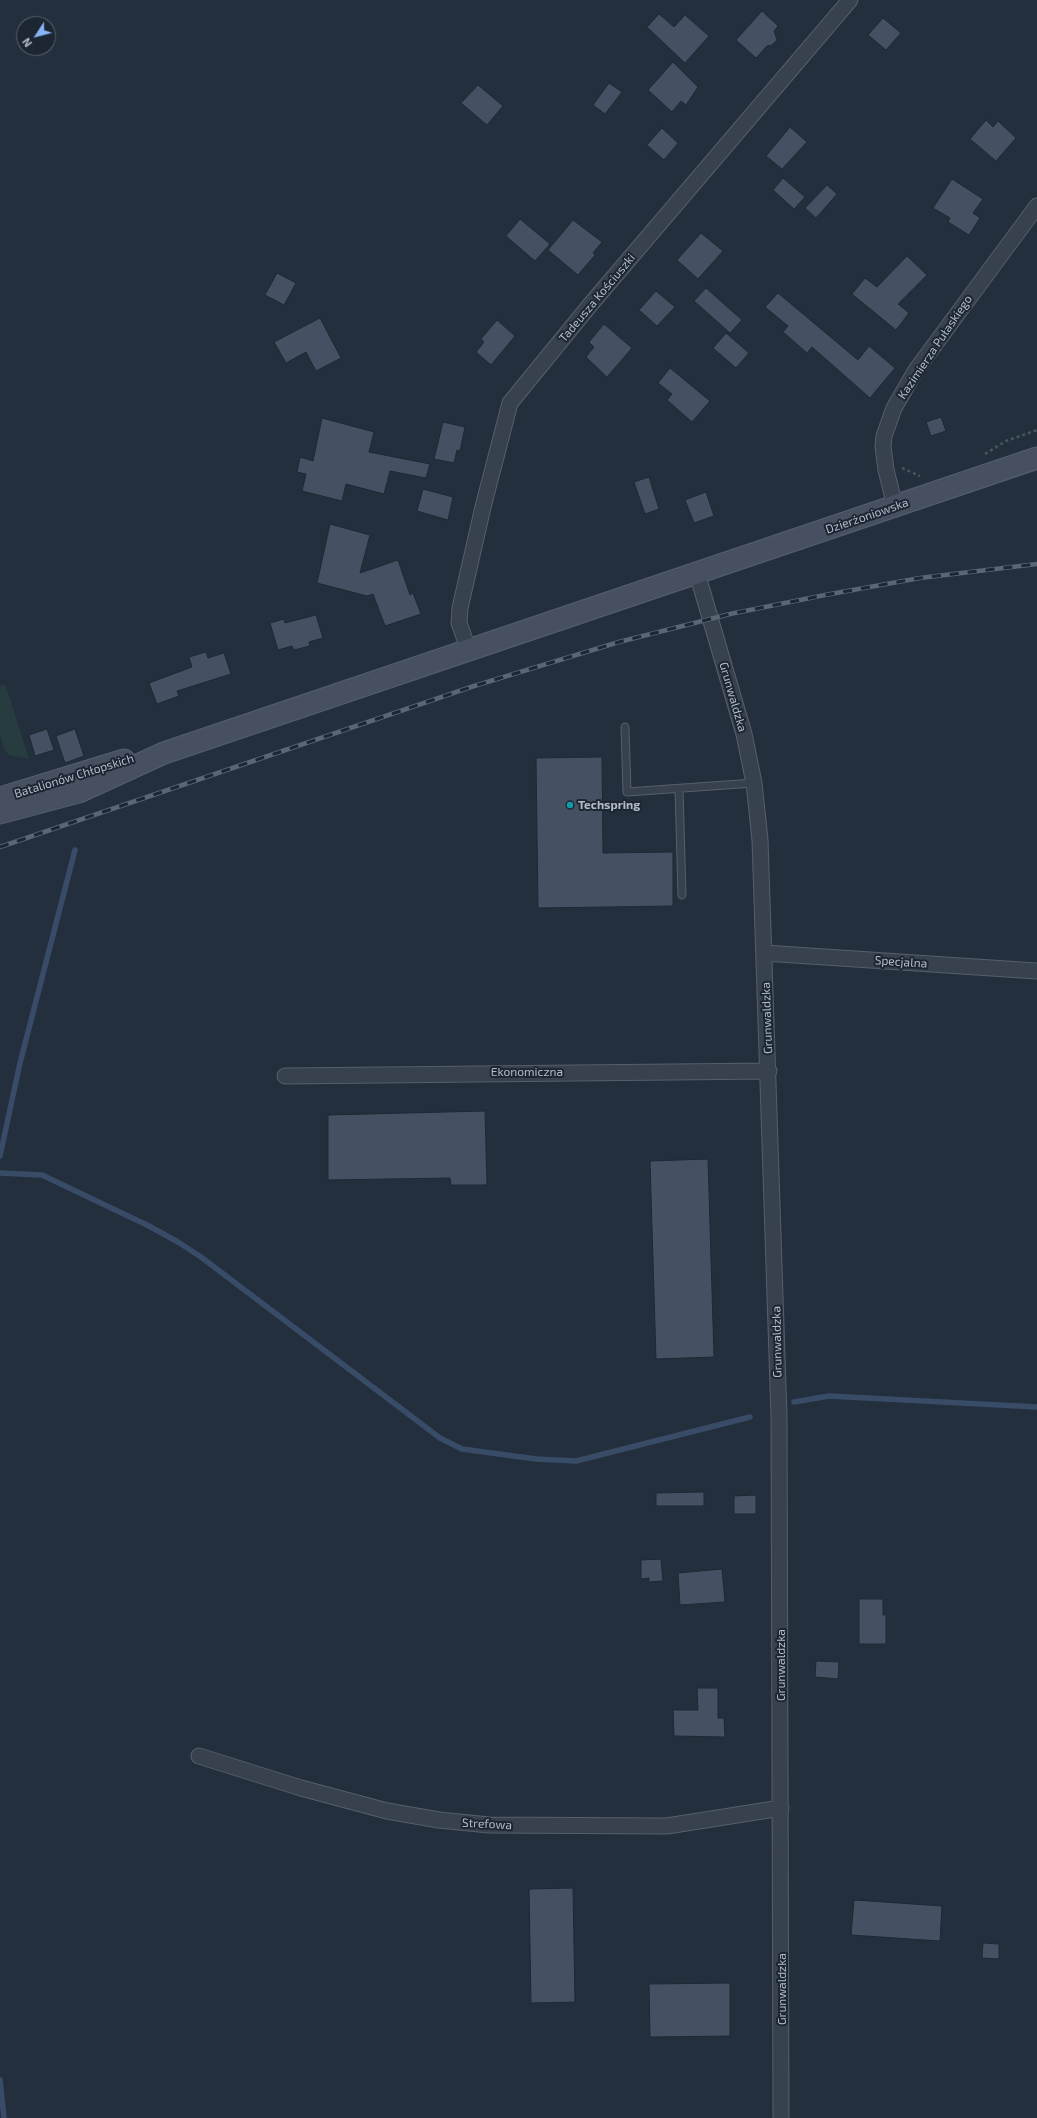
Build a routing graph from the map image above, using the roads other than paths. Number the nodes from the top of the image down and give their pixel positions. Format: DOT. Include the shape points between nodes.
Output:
graph roads {
  1 [pos="850,0"];
  2 [pos="1037,206"];
  3 [pos="1037,458"];
  4 [pos="895,506"];
  5 [pos="697,573"];
  6 [pos="469,650"];
  7 [pos="624,727"];
  8 [pos="164,753"];
  9 [pos="754,783"];
  10 [pos="678,789"];
  11 [pos="0,798"];
  12 [pos="0,813"];
  13 [pos="682,896"];
  14 [pos="764,953"];
  15 [pos="1037,971"];
  16 [pos="769,1071"];
  17 [pos="286,1076"];
  18 [pos="199,1756"];
  19 [pos="782,1808"];
  20 [pos="781,2118"];
  1 -- 6 [label="street, Tadeusza Kościuszki" via="590,305 510,403 460,608 459,623"];
  2 -- 4 [label="street, Kazimierza Pułaskiego" via="916,370 894,408 884,436 884,446 886,470"];
  3 -- 4 [label="main road, Dzierżoniowska"];
  4 -- 5 [label="main road, Dzierżoniowska"];
  5 -- 6 [label="main road, Dzierżoniowska"];
  5 -- 9 [label="street, Grunwaldzka" via="744,734"];
  6 -- 8 [label="main road, Dzierżoniowska"];
  7 -- 10 [label="lane" via="627,792"];
  8 -- 11 [label="main road, Batalionów Chłopskich" via="119,762"];
  8 -- 12 [label="main road, Batalionów Chłopskich" via="79,792"];
  9 -- 10 [label="lane"];
  9 -- 14 [label="street, Grunwaldzka" via="760,840"];
  10 -- 13 [label="lane"];
  14 -- 15 [label="street, Specjalna"];
  14 -- 16 [label="street, Grunwaldzka"];
  16 -- 17 [label="street, Ekonomiczna"];
  16 -- 19 [label="street, Grunwaldzka" via="779,1393"];
  18 -- 19 [label="street, Strefowa" via="301,1788 373,1807 453,1822 563,1827 667,1826"];
  19 -- 20 [label="street, Grunwaldzka"];
}
